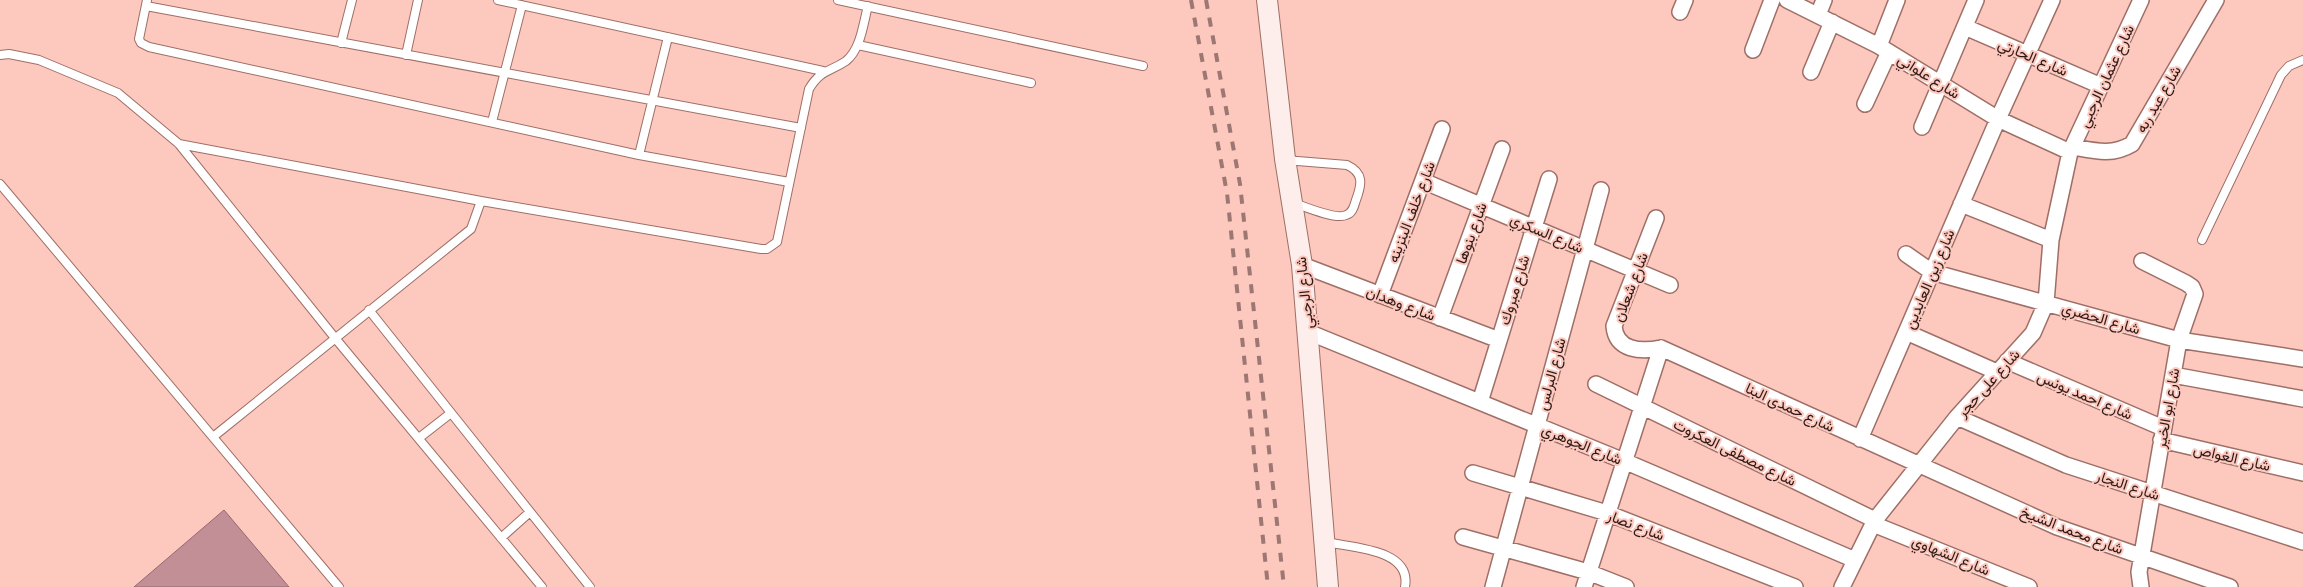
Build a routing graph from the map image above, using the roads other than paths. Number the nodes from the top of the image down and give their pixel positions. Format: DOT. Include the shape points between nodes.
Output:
graph roads {
  1 [pos="352,0"];
  2 [pos="418,0"];
  3 [pos="498,0"];
  4 [pos="838,0"];
  5 [pos="1267,0"];
  6 [pos="1772,0"];
  7 [pos="1787,0"];
  8 [pos="1824,0"];
  9 [pos="1897,0"];
  10 [pos="1976,0"];
  11 [pos="2052,0"];
  12 [pos="2141,0"];
  13 [pos="2216,0"];
  14 [pos="146,3"];
  15 [pos="522,5"];
  16 [pos="868,6"];
  17 [pos="1818,15"];
  18 [pos="1832,22"];
  19 [pos="1965,27"];
  20 [pos="668,37"];
  21 [pos="341,43"];
  22 [pos="858,45"];
  23 [pos="1884,49"];
  24 [pos="1753,50"];
  25 [pos="2027,54"];
  26 [pos="0,55"];
  27 [pos="406,55"];
  28 [pos="2303,60"];
  29 [pos="1143,66"];
  30 [pos="823,71"];
  31 [pos="1811,72"];
  32 [pos="504,73"];
  33 [pos="1941,83"];
  34 [pos="1031,84"];
  35 [pos="2101,86"];
  36 [pos="652,101"];
  37 [pos="1865,104"];
  38 [pos="1998,119"];
  39 [pos="492,122"];
  40 [pos="1922,127"];
  41 [pos="801,128"];
  42 [pos="1442,129"];
  43 [pos="180,144"];
  44 [pos="1502,149"];
  45 [pos="2072,150"];
  46 [pos="639,154"];
  47 [pos="1285,160"];
  48 [pos="1549,179"];
  49 [pos="1423,181"];
  50 [pos="789,182"];
  51 [pos="0,184"];
  52 [pos="1601,190"];
  53 [pos="481,201"];
  54 [pos="1292,203"];
  55 [pos="1961,204"];
  56 [pos="1481,206"];
  57 [pos="1656,218"];
  58 [pos="1534,228"];
  59 [pos="2051,240"];
  60 [pos="2202,240"];
  61 [pos="1584,249"];
  62 [pos="1906,254"];
  63 [pos="2142,261"];
  64 [pos="1302,265"];
  65 [pos="1636,270"];
  66 [pos="1932,272"];
  67 [pos="1670,285"];
  68 [pos="1380,295"];
  69 [pos="2046,303"];
  70 [pos="369,310"];
  71 [pos="1440,318"];
  72 [pos="1308,332"];
  73 [pos="1906,332"];
  74 [pos="335,338"];
  75 [pos="1499,340"];
  76 [pos="2179,340"];
  77 [pos="1661,348"];
  78 [pos="2303,359"];
  79 [pos="2002,367"];
  80 [pos="2173,375"];
  81 [pos="1596,384"];
  82 [pos="2303,399"];
  83 [pos="1480,402"];
  84 [pos="1641,406"];
  85 [pos="451,413"];
  86 [pos="1957,417"];
  87 [pos="1537,426"];
  88 [pos="2162,434"];
  89 [pos="213,437"];
  90 [pos="419,438"];
  91 [pos="1860,439"];
  92 [pos="1624,461"];
  93 [pos="1918,466"];
  94 [pos="1473,473"];
  95 [pos="2303,473"];
  96 [pos="1519,487"];
  97 [pos="2152,494"];
  98 [pos="530,512"];
  99 [pos="1607,513"];
  100 [pos="1874,522"];
  101 [pos="1463,537"];
  102 [pos="501,538"];
  103 [pos="1324,541"];
  104 [pos="2303,542"];
  105 [pos="1503,548"];
  106 [pos="2142,556"];
  107 [pos="1855,560"];
  108 [pos="1588,572"];
  109 [pos="339,587"];
  110 [pos="542,587"];
  111 [pos="590,587"];
  112 [pos="1328,587"];
  113 [pos="1405,587"];
  114 [pos="1493,587"];
  115 [pos="1584,587"];
  116 [pos="1626,587"];
  117 [pos="1795,587"];
  118 [pos="1842,587"];
  119 [pos="2029,587"];
  120 [pos="2141,587"];
  121 [pos="2230,587"];
  1 -- 21 [label="lane"];
  2 -- 27 [label="lane"];
  3 -- 15 [label="lane"];
  4 -- 16 [label="lane"];
  5 -- 47 [label="main road, شارع الرجبي"];
  6 -- 24 [label="street"];
  7 -- 17 [label="street, شارع علواني"];
  8 -- 17 [label="street"];
  9 -- 23 [label="street"];
  10 -- 19 [label="street"];
  11 -- 25 [label="street, شارع زين العابدين"];
  12 -- 35 [label="street, شارع عثمان الرجبي"];
  13 -- 45 [label="street, شارع عبد ربه" via="2132,144 2121,151 2108,153"];
  14 -- 21 [label="lane"];
  14 -- 39 [label="lane" via="140,39 145,46"];
  15 -- 20 [label="lane"];
  15 -- 32 [label="lane"];
  16 -- 22 [label="lane"];
  16 -- 29 [label="lane"];
  17 -- 18 [label="street, شارع علواني"];
  18 -- 23 [label="street, شارع علواني"];
  18 -- 31 [label="street"];
  19 -- 25 [label="street, شارع الحارتي"];
  19 -- 33 [label="street"];
  20 -- 30 [label="lane"];
  20 -- 36 [label="lane"];
  21 -- 27 [label="lane"];
  22 -- 30 [label="lane" via="845,61"];
  22 -- 34 [label="lane"];
  23 -- 33 [label="street, شارع علواني"];
  23 -- 37 [label="street"];
  25 -- 35 [label="street, شارع الحارتي"];
  25 -- 38 [label="street, شارع زين العابدين"];
  26 -- 43 [label="lane" via="39,60 118,93"];
  27 -- 32 [label="lane"];
  28 -- 60 [label="lane" via="2289,66 2281,75"];
  30 -- 41 [label="lane" via="810,89"];
  32 -- 36 [label="lane"];
  32 -- 39 [label="lane"];
  33 -- 38 [label="street, شارع علواني"];
  33 -- 40 [label="street"];
  35 -- 45 [label="street, شارع عثمان الرجبي"];
  36 -- 41 [label="lane"];
  36 -- 46 [label="lane"];
  38 -- 45 [label="street, شارع علواني"];
  38 -- 55 [label="street, شارع زين العابدين"];
  39 -- 46 [label="lane"];
  41 -- 50 [label="lane"];
  42 -- 49 [label="street, شارع خلف البنزينه"];
  43 -- 53 [label="lane"];
  43 -- 74 [label="lane"];
  44 -- 56 [label="street, شارع بنوها"];
  45 -- 59 [label="street, شارع على حجر"];
  46 -- 50 [label="lane"];
  47 -- 54 [label="main road, شارع الرجبي"];
  47 -- 54 [label="lane" via="1347,165 1361,176 1362,185 1352,211 1346,215 1339,217"];
  48 -- 58 [label="street, شارع مبروك"];
  49 -- 56 [label="street, شارع السكري"];
  49 -- 68 [label="street, شارع خلف البنزينه"];
  50 -- 53 [label="lane" via="777,242 767,249"];
  51 -- 89 [label="lane"];
  52 -- 61 [label="street, شارع البرلس"];
  53 -- 70 [label="lane" via="471,229"];
  54 -- 64 [label="main road, شارع الرجبي"];
  55 -- 59 [label="street"];
  55 -- 66 [label="street, شارع زين العابدين"];
  56 -- 58 [label="street, شارع السكري"];
  56 -- 71 [label="street, شارع بنوها"];
  57 -- 65 [label="street, شارع شعلان"];
  58 -- 61 [label="street, شارع السكري"];
  58 -- 75 [label="street, شارع مبروك"];
  59 -- 69 [label="street, شارع على حجر"];
  61 -- 65 [label="street, شارع السكري"];
  61 -- 87 [label="street, شارع البرلس"];
  62 -- 66 [label="street, شارع الحضري"];
  63 -- 76 [label="street, شارع ابو الخير" via="2192,287 2194,301"];
  64 -- 68 [label="street, شارع وهدان"];
  64 -- 72 [label="main road, شارع الرجبي"];
  65 -- 67 [label="street, شارع السكري"];
  65 -- 77 [label="street, شارع شعلان" via="1614,326 1615,335 1619,343 1638,350"];
  66 -- 69 [label="street, شارع الحضري"];
  66 -- 73 [label="street, شارع زين العابدين"];
  68 -- 71 [label="street, شارع وهدان"];
  69 -- 76 [label="street, شارع الحضري"];
  69 -- 79 [label="street, شارع على حجر" via="2033,333"];
  70 -- 74 [label="lane"];
  70 -- 85 [label="lane"];
  71 -- 75 [label="street, شارع وهدان"];
  72 -- 83 [label="street, شارع الجوهري"];
  72 -- 103 [label="main road, شارع الرجبي"];
  73 -- 79 [label="street, شارع احمد يونس"];
  73 -- 91 [label="street, شارع زين العابدين"];
  74 -- 89 [label="lane"];
  74 -- 90 [label="lane"];
  75 -- 83 [label="street, شارع مبروك"];
  76 -- 78 [label="street, شارع الحضري"];
  76 -- 80 [label="street, شارع ابو الخير"];
  77 -- 84 [label="street"];
  77 -- 91 [label="street, شارع حمدى البنا"];
  79 -- 86 [label="street, شارع على حجر"];
  79 -- 88 [label="street, شارع احمد يونس"];
  80 -- 82 [label="street"];
  80 -- 88 [label="street, شارع ابو الخير"];
  81 -- 84 [label="street, شارع مصطفى العكروت"];
  83 -- 87 [label="street, شارع الجوهري"];
  84 -- 92 [label="street"];
  84 -- 100 [label="street, شارع مصطفى العكروت"];
  85 -- 90 [label="lane"];
  85 -- 98 [label="lane"];
  86 -- 93 [label="street, شارع على حجر"];
  86 -- 97 [label="street, شارع النجار" via="2066,465"];
  87 -- 92 [label="street, شارع الجوهري"];
  87 -- 96 [label="street, شارع البرلس"];
  88 -- 95 [label="street, شارع الغواص"];
  88 -- 97 [label="street, شارع ابو الخير"];
  89 -- 109 [label="lane"];
  90 -- 102 [label="lane"];
  91 -- 93 [label="street, شارع حمدى البنا"];
  92 -- 99 [label="street"];
  92 -- 107 [label="street, شارع الجوهري"];
  93 -- 100 [label="street, شارع على حجر"];
  93 -- 106 [label="street, شارع محمد الشيخ" via="2057,527"];
  94 -- 96 [label="street, شارع نصار"];
  96 -- 99 [label="street, شارع نصار"];
  96 -- 105 [label="street, شارع البرلس"];
  97 -- 104 [label="street, شارع النجار"];
  97 -- 106 [label="street, شارع ابو الخير"];
  98 -- 102 [label="lane"];
  98 -- 111 [label="lane"];
  99 -- 108 [label="street"];
  99 -- 117 [label="street, شارع نصار"];
  100 -- 107 [label="street, شارع على حجر"];
  100 -- 119 [label="street, شارع الشهاوي"];
  101 -- 105 [label="street"];
  102 -- 110 [label="lane"];
  103 -- 112 [label="main road, شارع الرجبي"];
  103 -- 113 [label="lane" via="1389,556 1401,564 1406,577"];
  105 -- 108 [label="street"];
  105 -- 114 [label="street, شارع البرلس"];
  106 -- 120 [label="street, شارع ابو الخير"];
  106 -- 121 [label="street, شارع محمد الشيخ"];
  107 -- 118 [label="street, شارع على حجر"];
  108 -- 115 [label="street"];
  108 -- 116 [label="street"];
}
